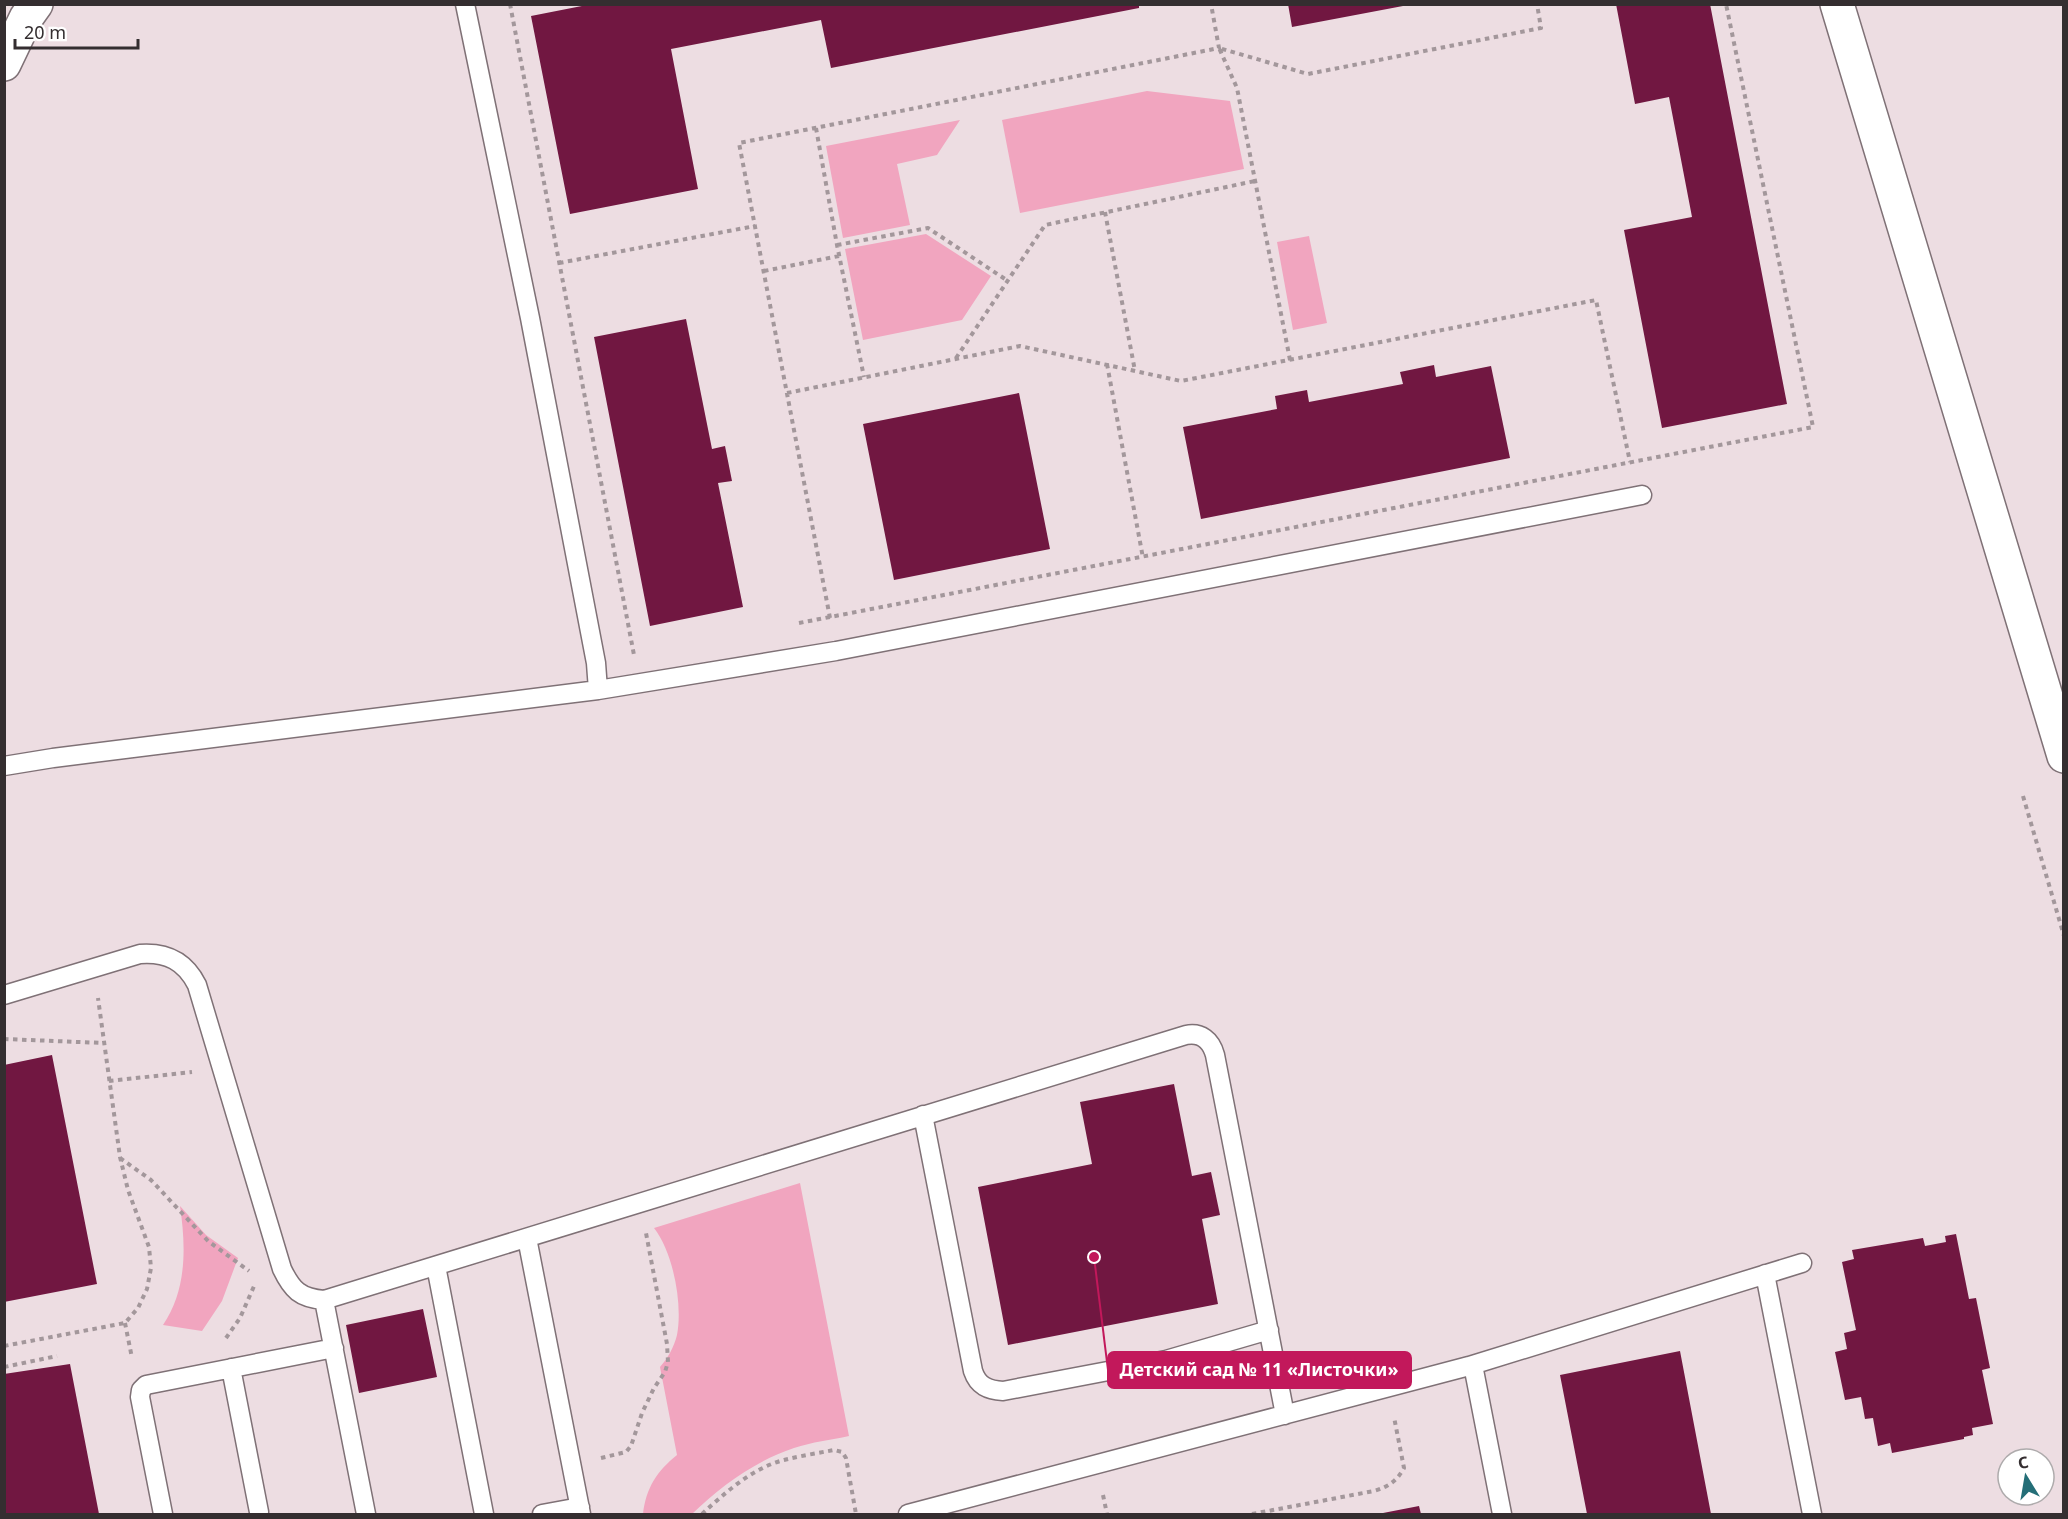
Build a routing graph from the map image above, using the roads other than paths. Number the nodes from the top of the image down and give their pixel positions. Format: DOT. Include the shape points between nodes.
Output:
graph roads {
  1 [pos="36,4"];
  2 [pos="465,4"];
  3 [pos="1837,4"];
  4 [pos="4,64"];
  5 [pos="1642,495"];
  6 [pos="598,690"];
  7 [pos="2064,756"];
  8 [pos="4,766"];
  9 [pos="4,995"];
  10 [pos="923,1116"];
  11 [pos="527,1238"];
  12 [pos="1802,1263"];
  13 [pos="435,1266"];
  14 [pos="1765,1274"];
  15 [pos="324,1300"];
  16 [pos="1269,1330"];
  17 [pos="334,1348"];
  18 [pos="1473,1365"];
  19 [pos="231,1368"];
  20 [pos="1286,1415"];
  21 [pos="580,1511"];
  22 [pos="259,1512"];
  23 [pos="163,1515"];
  24 [pos="366,1515"];
  25 [pos="484,1515"];
  26 [pos="542,1515"];
  27 [pos="908,1515"];
  28 [pos="1502,1515"];
  29 [pos="1812,1515"];
  1 -- 4 [label="street"];
  2 -- 6 [label="lane" via="532,329"];
  3 -- 7 [label="street"];
  5 -- 6 [label="lane" via="836,651"];
  6 -- 8 [label="lane"];
  9 -- 15 [label="lane" via="140,954 154,953 184,965 197,985 282,1269 297,1292"];
  10 -- 11 [label="lane"];
  10 -- 16 [label="lane" via="973,1371 984,1387 1003,1391 1166,1360"];
  10 -- 16 [label="lane" via="1186,1035 1202,1036 1215,1055"];
  11 -- 13 [label="lane"];
  11 -- 21 [label="lane"];
  12 -- 14 [label="lane"];
  13 -- 15 [label="lane"];
  13 -- 25 [label="lane"];
  14 -- 18 [label="lane"];
  14 -- 29 [label="lane"];
  15 -- 17 [label="lane"];
  16 -- 20 [label="lane"];
  17 -- 19 [label="lane"];
  17 -- 24 [label="lane"];
  18 -- 20 [label="lane"];
  18 -- 28 [label="lane"];
  19 -- 22 [label="lane"];
  19 -- 23 [label="lane" via="151,1383 141,1390"];
  20 -- 27 [label="lane"];
  21 -- 26 [label="lane"];
}
